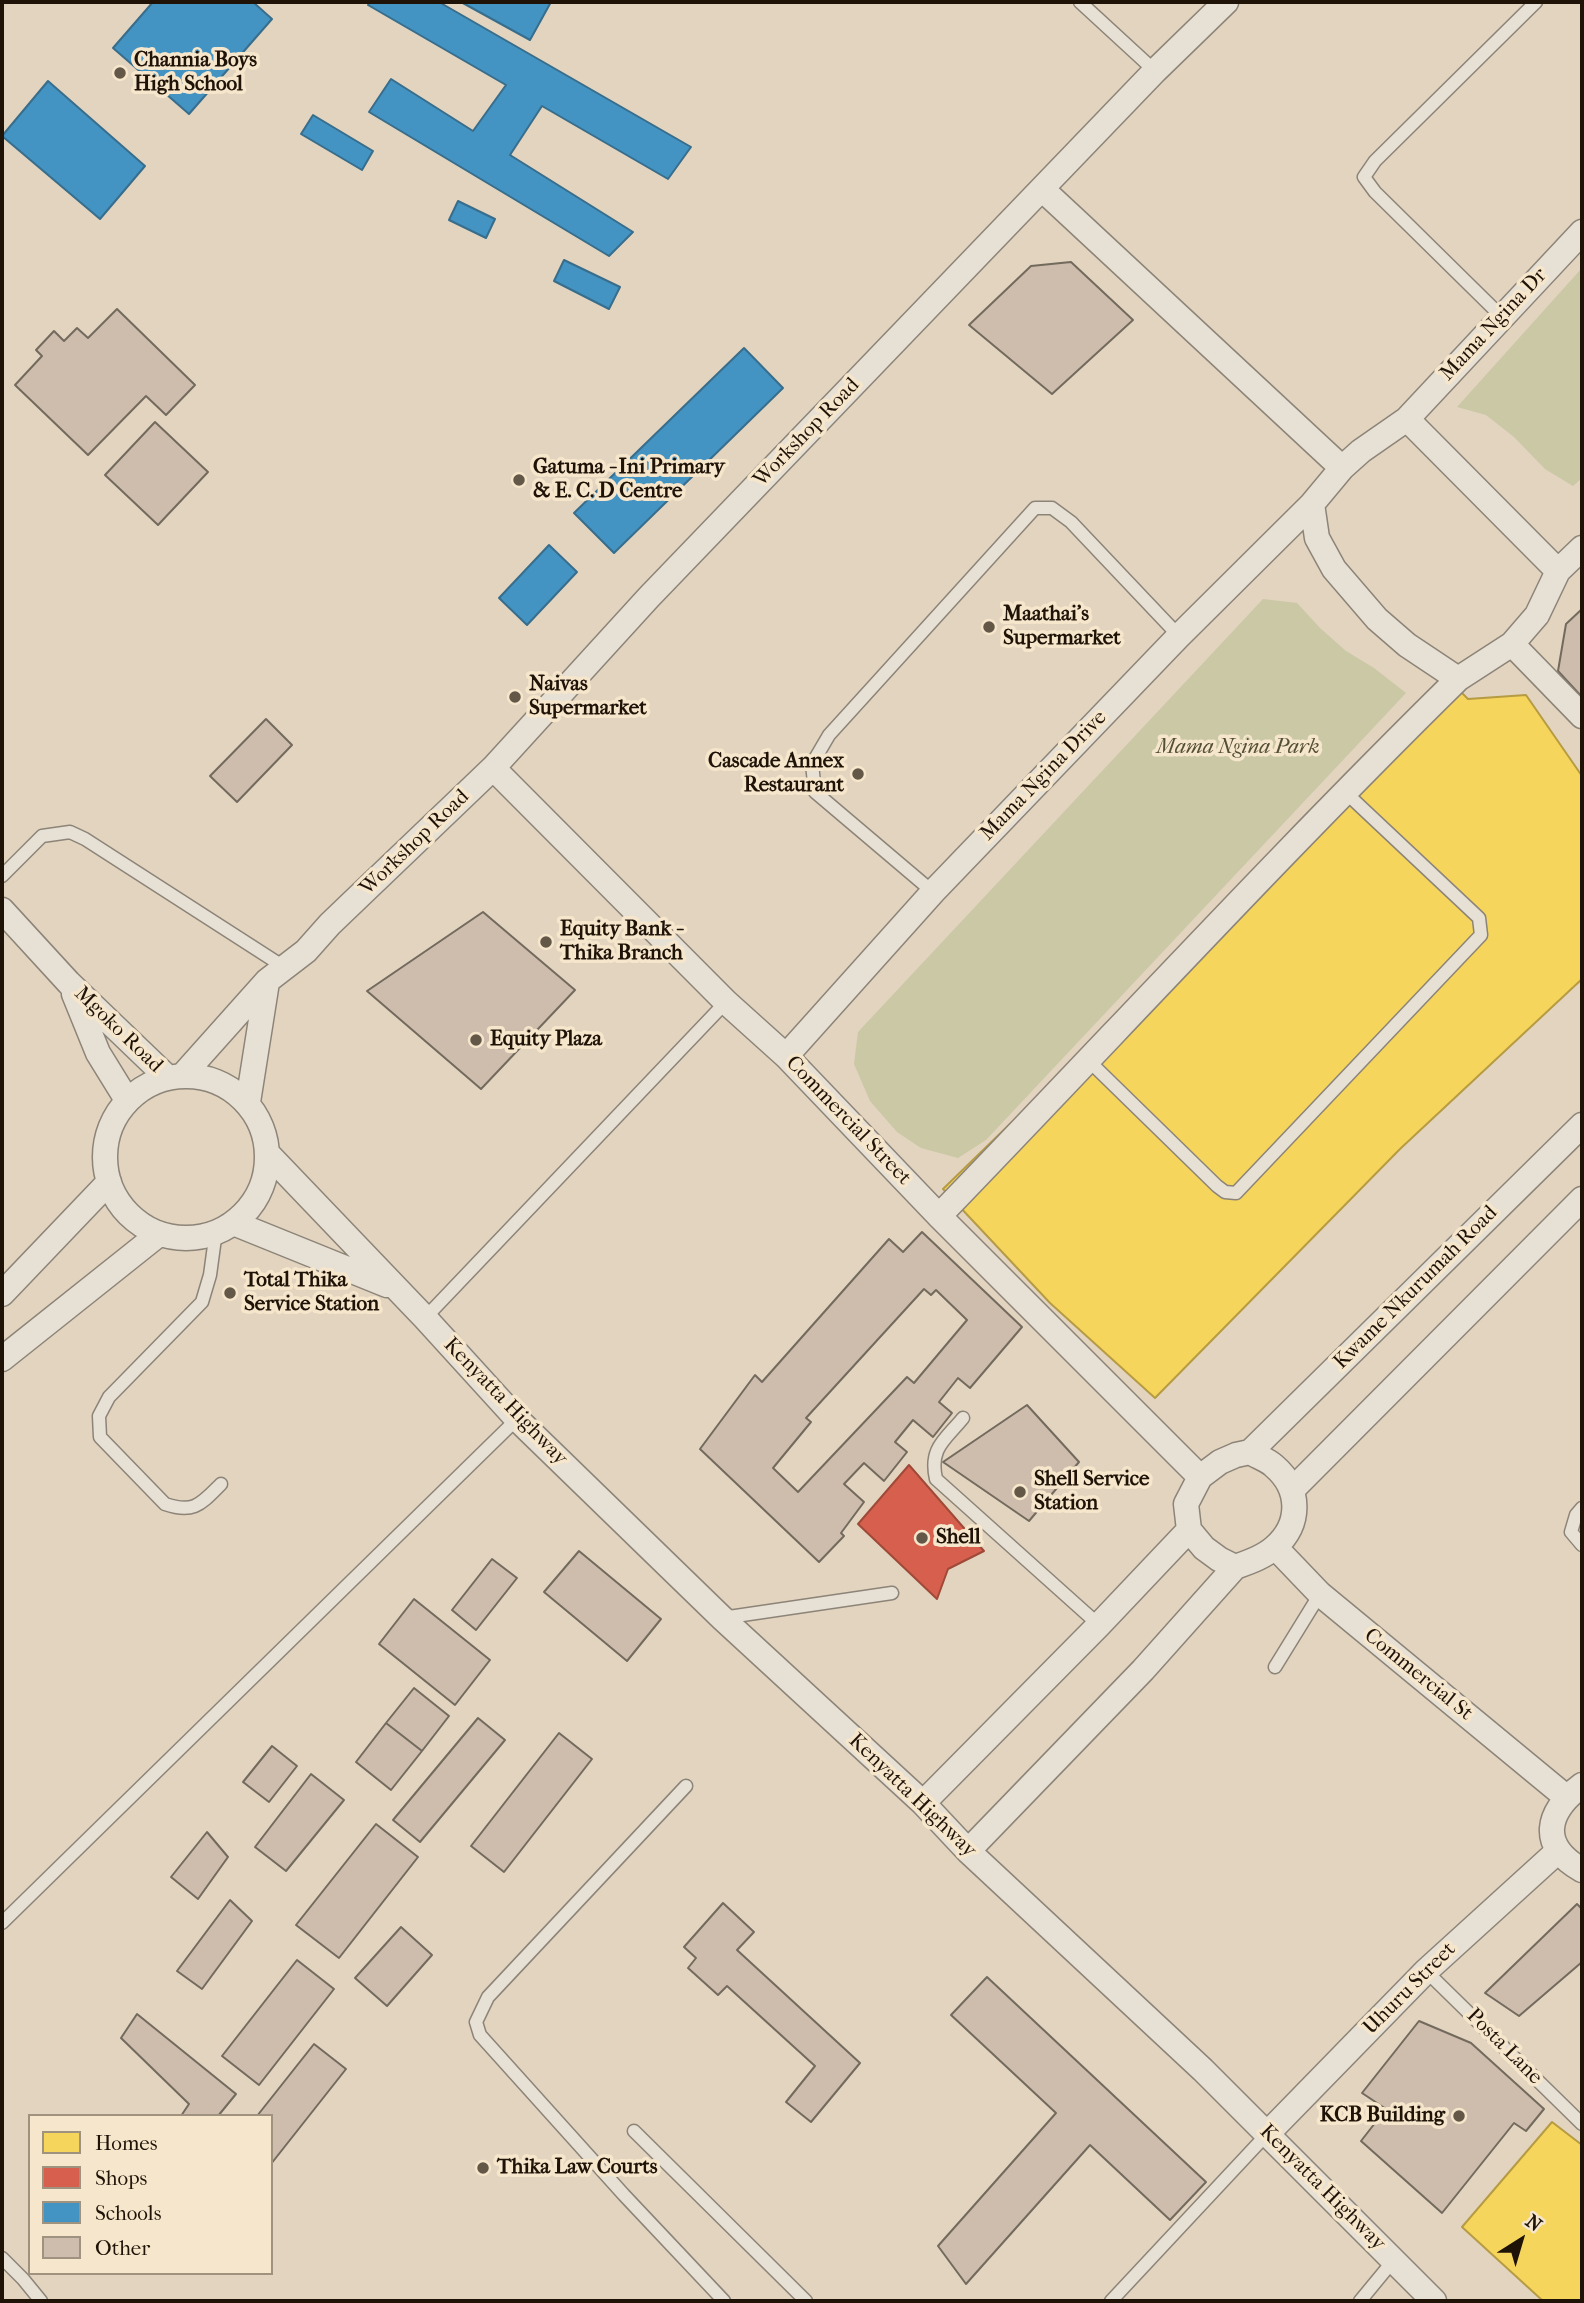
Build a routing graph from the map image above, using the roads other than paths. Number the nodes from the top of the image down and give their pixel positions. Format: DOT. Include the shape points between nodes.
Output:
graph roads {
  1 [pos="1080,2"];
  2 [pos="1226,2"];
  3 [pos="1536,2"];
  4 [pos="1155,71"];
  5 [pos="1042,189"];
  6 [pos="1582,232"];
  7 [pos="1502,317"];
  8 [pos="1407,419"];
  9 [pos="1342,468"];
  10 [pos="1312,504"];
  11 [pos="1582,548"];
  12 [pos="1558,571"];
  13 [pos="1179,636"];
  14 [pos="1512,644"];
  15 [pos="1458,678"];
  16 [pos="1582,716"];
  17 [pos="493,768"];
  18 [pos="1344,791"];
  19 [pos="2,876"];
  20 [pos="933,892"];
  21 [pos="2,910"];
  22 [pos="276,974"];
  23 [pos="69,983"];
  24 [pos="726,1002"];
  25 [pos="786,1056"];
  26 [pos="1089,1061"];
  27 [pos="175,1076"];
  28 [pos="127,1100"];
  29 [pos="248,1102"];
  30 [pos="1582,1125"];
  31 [pos="269,1155"];
  32 [pos="108,1182"];
  33 [pos="1582,1199"];
  34 [pos="939,1216"];
  35 [pos="226,1228"];
  36 [pos="159,1234"];
  37 [pos="395,1287"];
  38 [pos="2,1294"];
  39 [pos="425,1318"];
  40 [pos="2,1359"];
  41 [pos="963,1418"];
  42 [pos="517,1419"];
  43 [pos="1250,1452"];
  44 [pos="1200,1477"];
  45 [pos="221,1484"];
  46 [pos="1293,1489"];
  47 [pos="1582,1508"];
  48 [pos="1189,1530"];
  49 [pos="1582,1545"];
  50 [pos="1275,1547"];
  51 [pos="1235,1567"];
  52 [pos="892,1593"];
  53 [pos="1320,1594"];
  54 [pos="722,1618"];
  55 [pos="1100,1625"];
  56 [pos="1275,1667"];
  57 [pos="686,1786"];
  58 [pos="1574,1791"];
  59 [pos="923,1803"];
  60 [pos="968,1850"];
  61 [pos="1558,1851"];
  62 [pos="1582,1870"];
  63 [pos="2,1923"];
  64 [pos="1426,1971"];
  65 [pos="1582,2124"];
  66 [pos="634,2131"];
  67 [pos="1268,2133"];
  68 [pos="2,2258"];
  69 [pos="1393,2261"];
  70 [pos="40,2301"];
  71 [pos="724,2301"];
  72 [pos="806,2301"];
  73 [pos="1111,2301"];
  74 [pos="1360,2301"];
  75 [pos="1434,2301"];
  1 -- 4 [label="lane"];
  2 -- 4 [label="street, Workshop Road"];
  3 -- 7 [label="lane" via="1364,177"];
  4 -- 5 [label="street, Workshop Road"];
  5 -- 9 [label="street"];
  5 -- 17 [label="street, Workshop Road" via="649,597"];
  6 -- 7 [label="street, Mama Ngina Dr"];
  7 -- 8 [label="street, Mama Ngina Dr"];
  8 -- 9 [label="street, Mama Ngina Dr"];
  8 -- 12 [label="street"];
  9 -- 10 [label="street, Mama Ngina Drive"];
  10 -- 13 [label="street, Mama Ngina Drive"];
  10 -- 15 [label="street" via="1317,538 1334,569 1377,619"];
  11 -- 12 [label="street"];
  12 -- 14 [label="street" via="1537,615"];
  13 -- 20 [label="street, Mama Ngina Drive"];
  13 -- 20 [label="lane" via="1071,522 1052,508 1035,508 829,735 812,764 815,792"];
  14 -- 15 [label="street"];
  14 -- 16 [label="street"];
  15 -- 18 [label="street"];
  17 -- 22 [label="street, Workshop Road" via="306,951"];
  17 -- 24 [label="street, Commercial Street"];
  18 -- 26 [label="street"];
  18 -- 26 [label="lane" via="1479,918 1481,936 1236,1193 1217,1186"];
  19 -- 22 [label="lane" via="42,836 69,832"];
  20 -- 25 [label="street, Mama Ngina Drive"];
  21 -- 23 [label="street, Mgoko Road"];
  22 -- 27 [label="street, Workshop Road"];
  22 -- 29 [label="street"];
  23 -- 27 [label="street, Mgoko Road"];
  23 -- 28 [label="street, Mgoko Road" via="98,1053"];
  24 -- 25 [label="street, Commercial Street"];
  24 -- 39 [label="lane"];
  25 -- 34 [label="street, Commercial Street"];
  26 -- 34 [label="street"];
  27 -- 28 [label="street" via="145,1086"];
  27 -- 29 [label="street" via="219,1081"];
  28 -- 32 [label="street" via="106,1138"];
  29 -- 31 [label="street"];
  30 -- 43 [label="street, Kwame Nkurumah Road"];
  31 -- 35 [label="street" via="261,1193"];
  31 -- 37 [label="street, Kenyatta Highway"];
  32 -- 36 [label="street" via="127,1214"];
  32 -- 38 [label="street"];
  33 -- 46 [label="street"];
  34 -- 44 [label="street, Commercial Street"];
  35 -- 36 [label="street" via="199,1239"];
  35 -- 37 [label="street, Kenyatta Highway"];
  35 -- 45 [label="lane" via="202,1302 109,1397 99,1416 100,1437 165,1504 190,1509"];
  36 -- 40 [label="street"];
  37 -- 39 [label="street, Kenyatta Highway"];
  39 -- 42 [label="street, Kenyatta Highway"];
  41 -- 55 [label="lane" via="937,1449 932,1463 936,1479"];
  42 -- 54 [label="street, Kenyatta Highway"];
  42 -- 63 [label="lane"];
  43 -- 44 [label="street" via="1220,1462"];
  43 -- 46 [label="street" via="1274,1466"];
  44 -- 48 [label="street" via="1186,1504"];
  46 -- 50 [label="street" via="1296,1508"];
  47 -- 49 [label="lane" via="1571,1532"];
  48 -- 51 [label="street" via="1204,1548"];
  48 -- 55 [label="street"];
  50 -- 51 [label="street"];
  50 -- 53 [label="street, Commercial St"];
  51 -- 60 [label="street" via="1143,1670"];
  52 -- 54 [label="lane"];
  53 -- 56 [label="lane"];
  53 -- 58 [label="street, Commercial St"];
  54 -- 59 [label="street, Kenyatta Highway"];
  55 -- 59 [label="street"];
  57 -- 71 [label="lane" via="488,1997 476,2022 480,2035"];
  58 -- 61 [label="street" via="1552,1821 1550,1829"];
  59 -- 60 [label="street, Kenyatta Highway"];
  60 -- 67 [label="street, Kenyatta Highway"];
  61 -- 62 [label="street"];
  61 -- 64 [label="street, Uhuru Street"];
  64 -- 65 [label="lane, Posta Lane"];
  64 -- 67 [label="street, Uhuru Street"];
  66 -- 72 [label="lane"];
  67 -- 69 [label="street, Kenyatta Highway"];
  67 -- 73 [label="lane"];
  68 -- 70 [label="lane"];
  69 -- 74 [label="lane"];
  69 -- 75 [label="street, Kenyatta Highway"];
}
